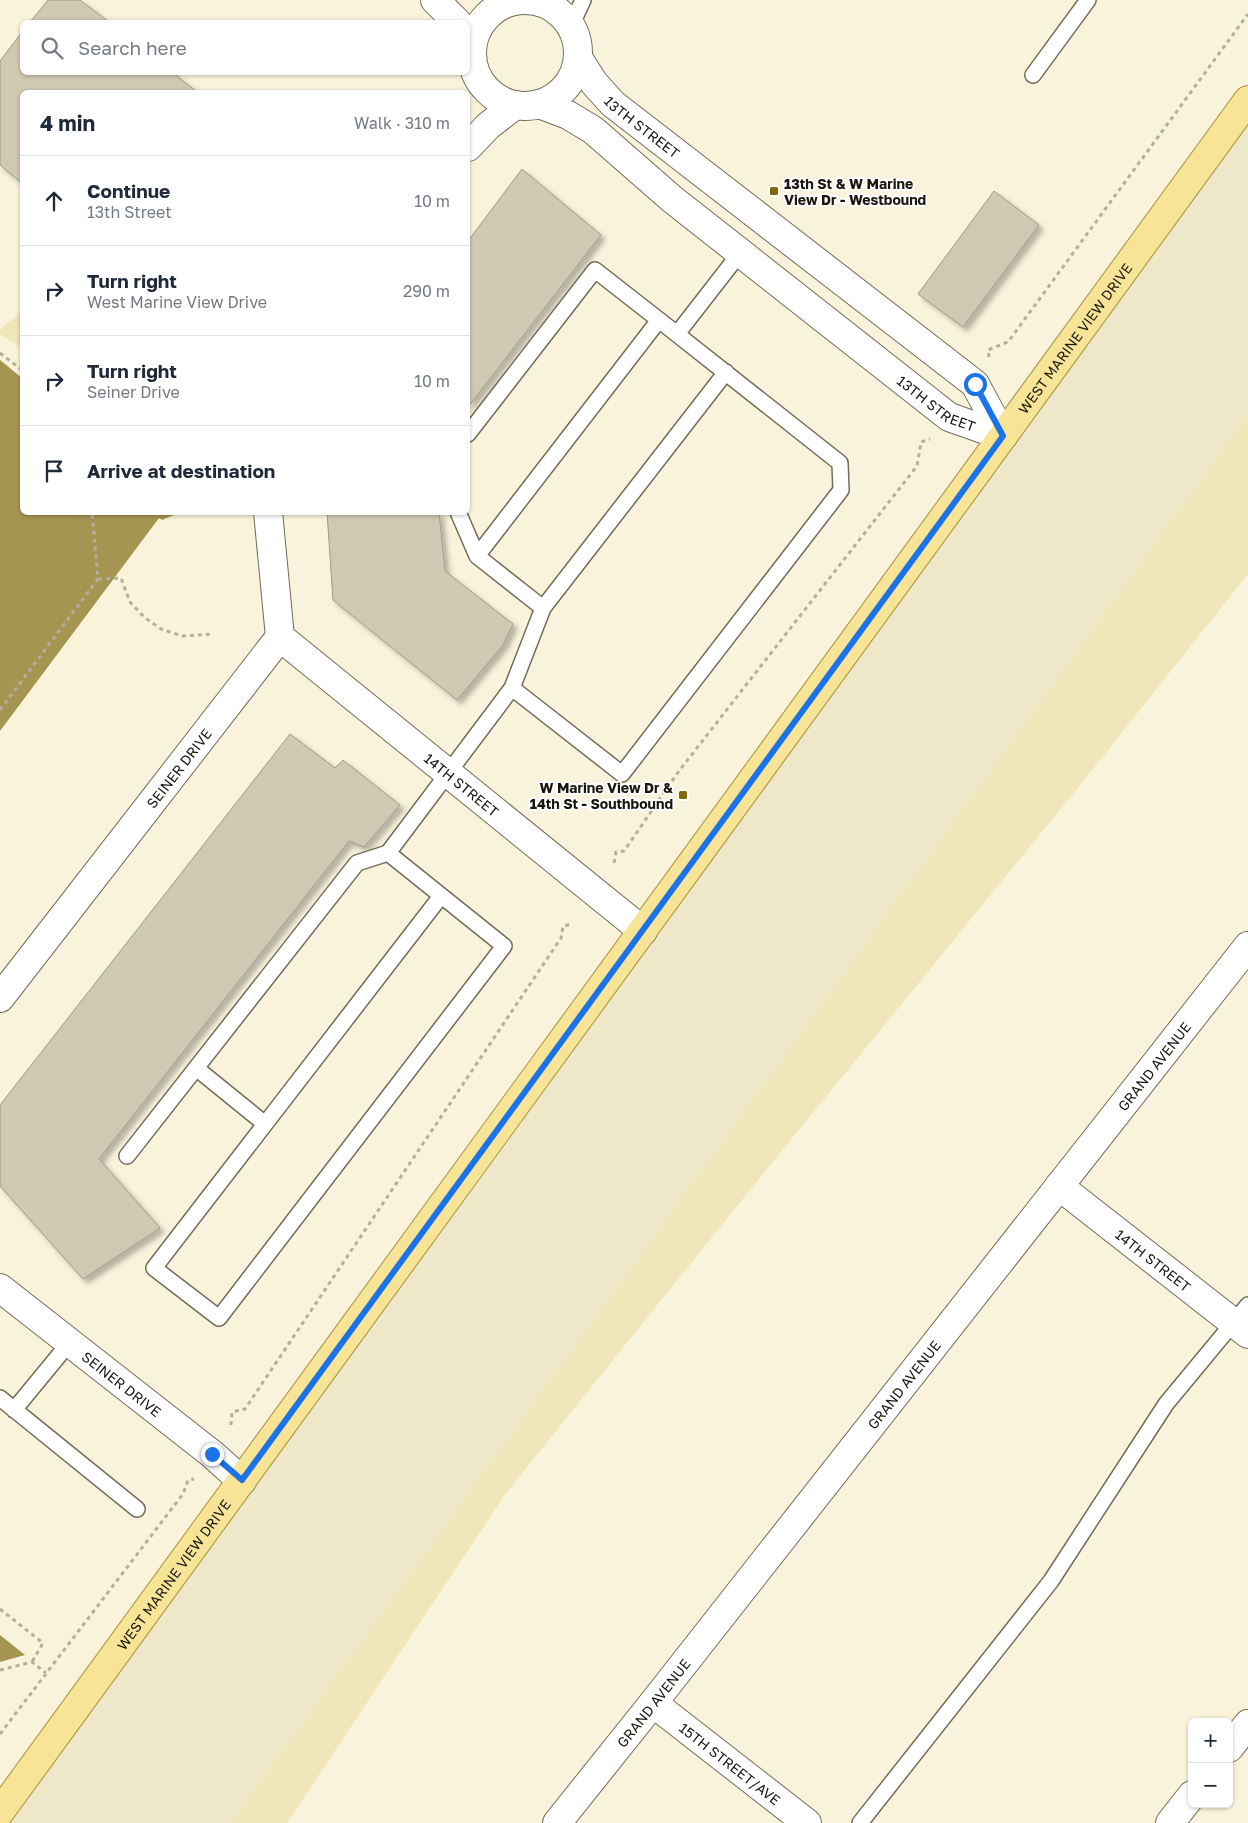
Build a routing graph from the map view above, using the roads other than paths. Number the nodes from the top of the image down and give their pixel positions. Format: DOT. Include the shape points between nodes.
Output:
graph roads {
  1 [pos="435,0"];
  2 [pos="583,0"];
  3 [pos="1088,0"];
  4 [pos="516,1"];
  5 [pos="454,20"];
  6 [pos="571,26"];
  7 [pos="470,40"];
  8 [pos="578,58"];
  9 [pos="1033,75"];
  10 [pos="472,83"];
  11 [pos="1248,100"];
  12 [pos="527,105"];
  13 [pos="470,145"];
  14 [pos="740,253"];
  15 [pos="659,320"];
  16 [pos="677,334"];
  17 [pos="726,372"];
  18 [pos="470,431"];
  19 [pos="1003,436"];
  20 [pos="268,515"];
  21 [pos="459,515"];
  22 [pos="477,556"];
  23 [pos="543,608"];
  24 [pos="280,637"];
  25 [pos="512,688"];
  26 [pos="447,773"];
  27 [pos="388,853"];
  28 [pos="442,896"];
  29 [pos="643,931"];
  30 [pos="1248,946"];
  31 [pos="0,998"];
  32 [pos="196,1068"];
  33 [pos="265,1124"];
  34 [pos="127,1156"];
  35 [pos="1059,1186"];
  36 [pos="0,1288"];
  37 [pos="1243,1321"];
  38 [pos="70,1342"];
  39 [pos="0,1398"];
  40 [pos="14,1410"];
  41 [pos="242,1480"];
  42 [pos="137,1509"];
  43 [pos="653,1704"];
  44 [pos="1248,1724"];
  45 [pos="1233,1743"];
  46 [pos="1188,1800"];
  47 [pos="0,1812"];
  48 [pos="557,1823"];
  49 [pos="807,1823"];
  50 [pos="860,1823"];
  51 [pos="1170,1823"];
  1 -- 5 [label="street"];
  2 -- 6 [label="lane"];
  3 -- 9 [label="lane"];
  4 -- 6 [label="street" via="546,4"];
  4 -- 7 [label="street" via="495,10"];
  6 -- 8 [label="street"];
  7 -- 10 [label="street"];
  8 -- 12 [label="street" via="566,88 554,98"];
  8 -- 19 [label="street, 13TH STREET" via="613,104 975,384"];
  10 -- 12 [label="street" via="482,83 502,101"];
  11 -- 19 [label="main road, WEST MARINE VIEW DRIVE"];
  12 -- 13 [label="street" via="488,126"];
  12 -- 14 [label="street, 13TH STREET" via="568,115 593,130"];
  14 -- 16 [label="lane"];
  14 -- 19 [label="street, 13TH STREET" via="949,417"];
  15 -- 16 [label="lane"];
  15 -- 18 [label="lane" via="596,270"];
  15 -- 22 [label="lane"];
  16 -- 17 [label="lane"];
  17 -- 23 [label="lane"];
  17 -- 25 [label="lane" via="840,463 841,490 622,774"];
  19 -- 29 [label="main road, WEST MARINE VIEW DRIVE"];
  20 -- 24 [label="street"];
  21 -- 22 [label="lane"];
  22 -- 23 [label="lane"];
  23 -- 25 [label="lane"];
  24 -- 26 [label="street, 14TH STREET"];
  24 -- 31 [label="street, SEINER DRIVE"];
  25 -- 26 [label="lane"];
  26 -- 27 [label="lane"];
  26 -- 29 [label="street, 14TH STREET"];
  27 -- 28 [label="lane"];
  27 -- 32 [label="lane" via="357,863"];
  28 -- 33 [label="lane"];
  28 -- 33 [label="lane" via="504,946 219,1318 154,1268"];
  29 -- 41 [label="main road, WEST MARINE VIEW DRIVE"];
  30 -- 35 [label="street, GRAND AVENUE"];
  32 -- 33 [label="lane"];
  32 -- 34 [label="lane"];
  35 -- 37 [label="street, 14TH STREET"];
  35 -- 43 [label="street, GRAND AVENUE"];
  36 -- 38 [label="street, SEINER DRIVE"];
  37 -- 50 [label="lane" via="1166,1404 1051,1581"];
  38 -- 40 [label="lane"];
  38 -- 41 [label="street, SEINER DRIVE"];
  39 -- 40 [label="lane"];
  40 -- 42 [label="lane"];
  41 -- 47 [label="main road, WEST MARINE VIEW DRIVE"];
  43 -- 48 [label="street, GRAND AVENUE"];
  43 -- 49 [label="street, 15TH STREET/AVE"];
  44 -- 45 [label="street"];
  46 -- 51 [label="street"];
}
